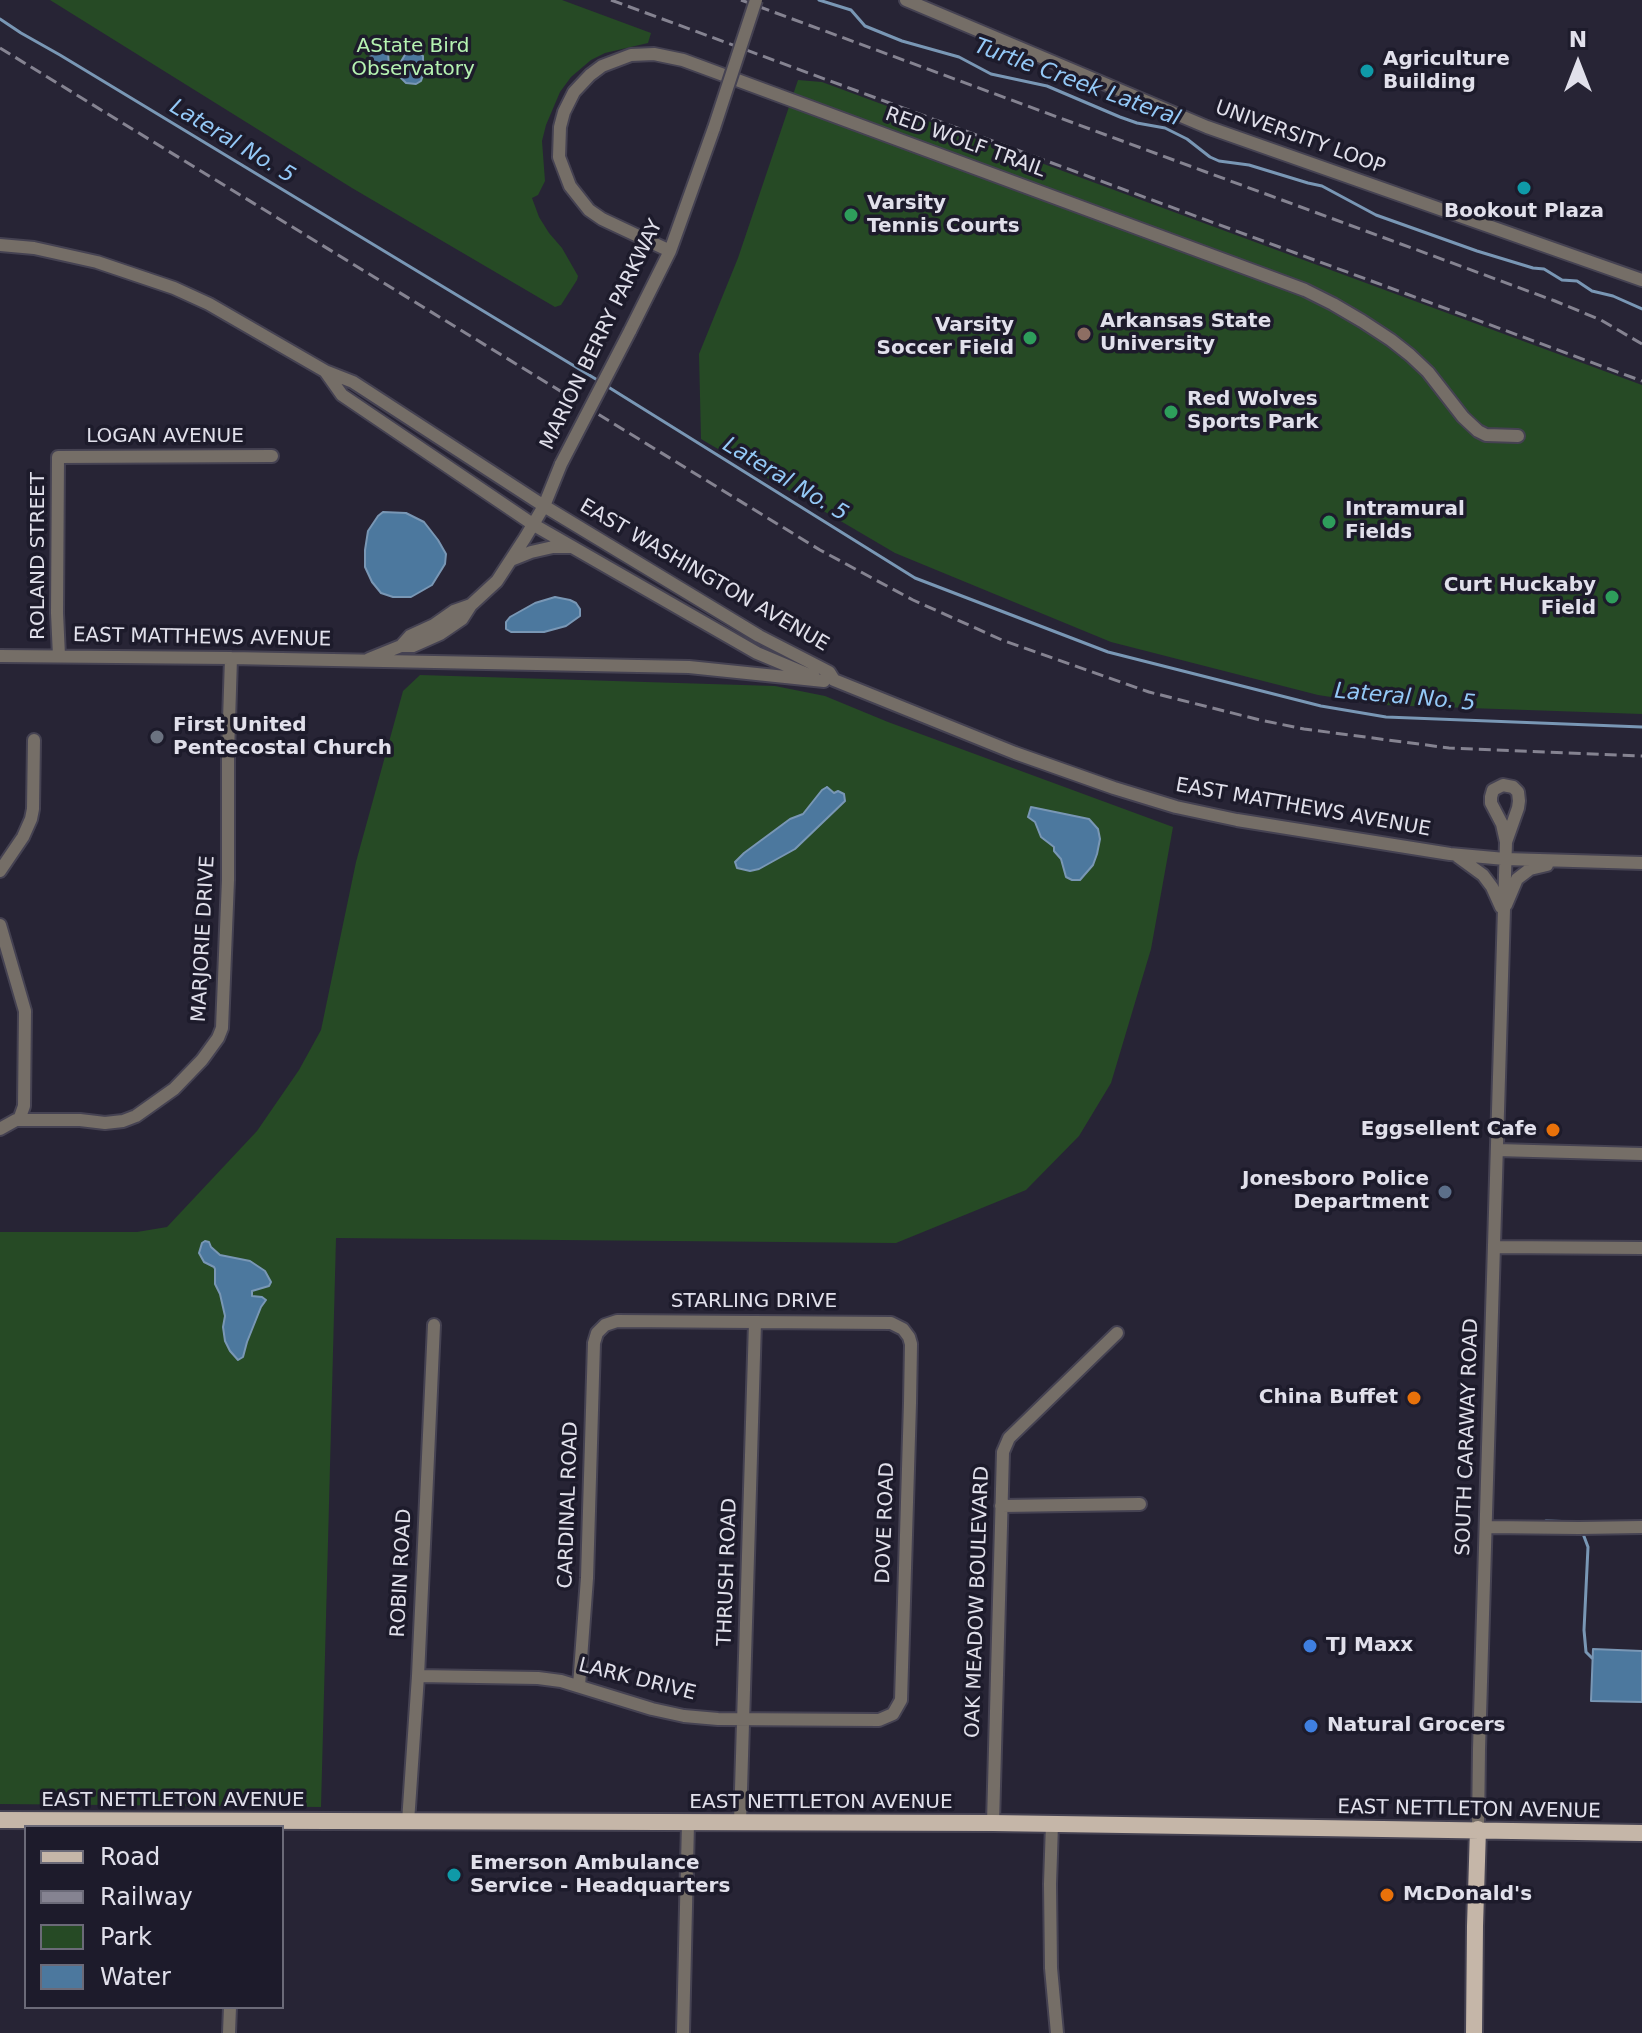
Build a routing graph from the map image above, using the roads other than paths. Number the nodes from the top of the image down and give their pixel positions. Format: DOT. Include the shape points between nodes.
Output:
graph roads {
  1 [pos="756,0"];
  2 [pos="906,0"];
  3 [pos="0,245"];
  4 [pos="670,251"];
  5 [pos="1642,280"];
  6 [pos="325,371"];
  7 [pos="1518,436"];
  8 [pos="272,456"];
  9 [pos="58,457"];
  10 [pos="544,506"];
  11 [pos="534,525"];
  12 [pos="573,547"];
  13 [pos="511,560"];
  14 [pos="0,656"];
  15 [pos="59,656"];
  16 [pos="231,658"];
  17 [pos="364,661"];
  18 [pos="829,681"];
  19 [pos="34,740"];
  20 [pos="1506,842"];
  21 [pos="1450,854"];
  22 [pos="1505,859"];
  23 [pos="1566,861"];
  24 [pos="1642,863"];
  25 [pos="0,871"];
  26 [pos="1504,912"];
  27 [pos="0,925"];
  28 [pos="19,1120"];
  29 [pos="0,1129"];
  30 [pos="1497,1150"];
  31 [pos="1642,1154"];
  32 [pos="1494,1247"];
  33 [pos="1642,1248"];
  34 [pos="755,1322"];
  35 [pos="434,1325"];
  36 [pos="602,1327"];
  37 [pos="905,1332"];
  38 [pos="1117,1333"];
  39 [pos="1140,1504"];
  40 [pos="1001,1506"];
  41 [pos="1486,1527"];
  42 [pos="1642,1527"];
  43 [pos="418,1676"];
  44 [pos="579,1686"];
  45 [pos="893,1714"];
  46 [pos="743,1719"];
  47 [pos="0,1820"];
  48 [pos="408,1822"];
  49 [pos="688,1823"];
  50 [pos="740,1823"];
  51 [pos="993,1823"];
  52 [pos="234,1824"];
  53 [pos="1052,1824"];
  54 [pos="1478,1829"];
  55 [pos="1642,1833"];
  56 [pos="230,2009"];
  57 [pos="229,2033"];
  58 [pos="683,2033"];
  59 [pos="1057,2033"];
  60 [pos="1474,2033"];
  1 -- 4 [label="street, MARION BERRY PARKWAY, bridge"];
  2 -- 5 [label="street, UNIVERSITY LOOP" via="1207,127"];
  3 -- 6 [label="street, EAST WASHINGTON AVENUE" via="97,262 174,288"];
  4 -- 7 [label="street, RED WOLF TRAIL" via="589,210 570,186 559,157 561,119 574,92 602,66 631,55 683,60 1305,290 1410,355 1478,431"];
  4 -- 10 [label="street, MARION BERRY PARKWAY, bridge"];
  6 -- 10 [label="street, EAST WASHINGTON AVENUE" via="353,382"];
  6 -- 11 [label="street, EAST WASHINGTON AVENUE" via="342,395"];
  8 -- 9 [label="street, LOGAN AVENUE"];
  9 -- 15 [label="street, ROLAND STREET"];
  10 -- 11 [label="street, EAST MATTHEWS AVENUE"];
  10 -- 18 [label="street, EAST WASHINGTON AVENUE" via="759,636 829,672"];
  11 -- 12 [label="street, EAST WASHINGTON AVENUE"];
  11 -- 13 [label="street, EAST MATTHEWS AVENUE"];
  12 -- 13 [label="street" via="553,547"];
  12 -- 18 [label="street, EAST WASHINGTON AVENUE" via="757,653"];
  13 -- 17 [label="street, EAST MATTHEWS AVENUE" via="462,619 413,646"];
  14 -- 15 [label="street, EAST MATTHEWS AVENUE"];
  15 -- 16 [label="street, EAST MATTHEWS AVENUE"];
  16 -- 17 [label="street, EAST MATTHEWS AVENUE"];
  16 -- 28 [label="street, MARJORIE DRIVE" via="228,880 218,1038 174,1089 123,1121"];
  17 -- 18 [label="street" via="689,667"];
  18 -- 21 [label="street, EAST MATTHEWS AVENUE" via="1015,753 1176,807"];
  19 -- 25 [label="street" via="31,819"];
  20 -- 22 [label="street, SOUTH CARAWAY ROAD"];
  21 -- 22 [label="street, EAST MATTHEWS AVENUE"];
  21 -- 26 [label="street" via="1481,873"];
  22 -- 23 [label="street, EAST MATTHEWS AVENUE"];
  22 -- 26 [label="street, SOUTH CARAWAY ROAD"];
  23 -- 24 [label="street, EAST MATTHEWS AVENUE"];
  23 -- 26 [label="street" via="1530,869 1517,879"];
  26 -- 30 [label="street, SOUTH CARAWAY ROAD"];
  27 -- 28 [label="street" via="25,1011 24,1106"];
  28 -- 29 [label="street"];
  30 -- 31 [label="street"];
  30 -- 32 [label="street, SOUTH CARAWAY ROAD"];
  32 -- 33 [label="street"];
  32 -- 41 [label="street, SOUTH CARAWAY ROAD"];
  34 -- 36 [label="street, STARLING DRIVE" via="617,1321"];
  34 -- 37 [label="street, STARLING DRIVE" via="891,1323"];
  34 -- 46 [label="street, THRUSH ROAD"];
  35 -- 43 [label="street, ROBIN ROAD"];
  36 -- 44 [label="street, CARDINAL ROAD" via="594,1343"];
  37 -- 45 [label="street, DOVE ROAD" via="911,1344 903,1638 901,1700"];
  38 -- 40 [label="street, OAK MEADOW BOULEVARD" via="1009,1438 1003,1452"];
  39 -- 40 [label="street"];
  40 -- 51 [label="street, OAK MEADOW BOULEVARD"];
  41 -- 42 [label="street"];
  41 -- 54 [label="street, SOUTH CARAWAY ROAD"];
  43 -- 44 [label="street, LARK DRIVE" via="525,1677"];
  43 -- 48 [label="street, ROBIN ROAD"];
  44 -- 46 [label="street, LARK DRIVE" via="684,1716"];
  45 -- 46 [label="street, LARK DRIVE" via="879,1720"];
  46 -- 50 [label="street, THRUSH ROAD"];
  47 -- 52 [label="main road, EAST NETTLETON AVENUE"];
  48 -- 49 [label="main road, EAST NETTLETON AVENUE"];
  48 -- 52 [label="main road, EAST NETTLETON AVENUE"];
  49 -- 50 [label="main road, EAST NETTLETON AVENUE"];
  49 -- 58 [label="street"];
  50 -- 51 [label="main road, EAST NETTLETON AVENUE"];
  51 -- 53 [label="main road, EAST NETTLETON AVENUE"];
  53 -- 54 [label="main road, EAST NETTLETON AVENUE"];
  53 -- 59 [label="street" via="1051,1968"];
  54 -- 55 [label="main road, EAST NETTLETON AVENUE"];
  54 -- 60 [label="main road, SOUTH CARAWAY ROAD"];
  56 -- 57 [label="street"];
}
